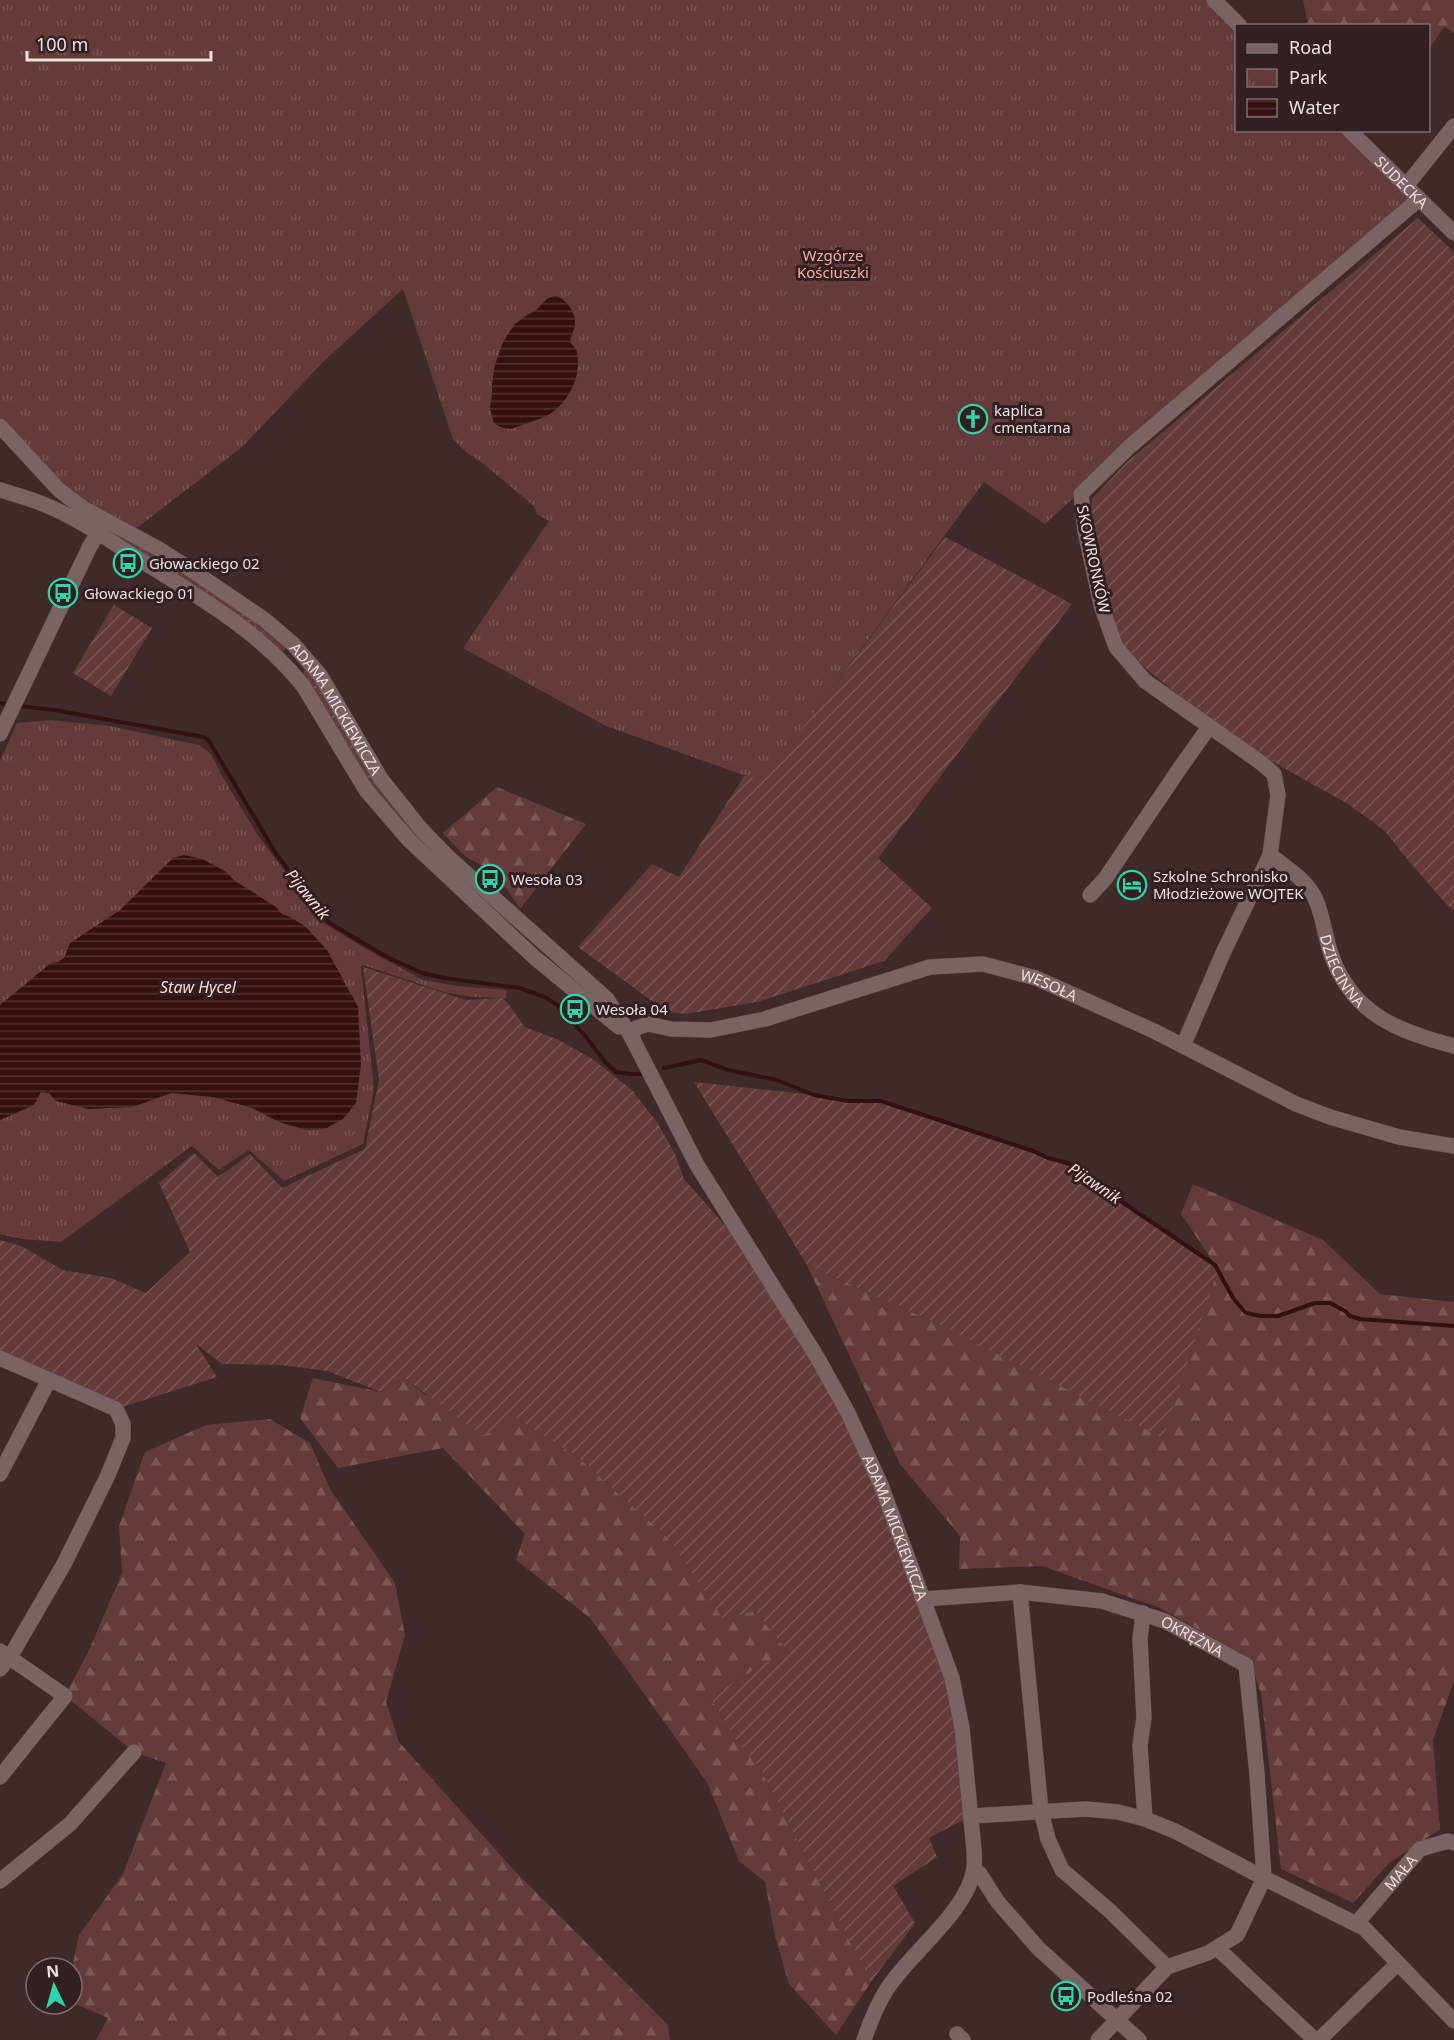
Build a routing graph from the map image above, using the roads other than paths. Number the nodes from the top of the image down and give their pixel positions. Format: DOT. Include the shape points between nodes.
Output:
graph roads {
  1 [pos="1214,0"];
  2 [pos="1238,24"];
  3 [pos="1454,126"];
  4 [pos="1351,132"];
  5 [pos="1406,186"];
  6 [pos="1419,199"];
  7 [pos="1454,233"];
  8 [pos="0,426"];
  9 [pos="0,490"];
  10 [pos="59,490"];
  11 [pos="47,505"];
  12 [pos="102,527"];
  13 [pos="1209,728"];
  14 [pos="0,734"];
  15 [pos="1270,855"];
  16 [pos="1090,895"];
  17 [pos="631,1036"];
  18 [pos="1183,1046"];
  19 [pos="1454,1046"];
  20 [pos="1454,1146"];
  21 [pos="0,1358"];
  22 [pos="49,1380"];
  23 [pos="0,1474"];
  24 [pos="1020,1592"];
  25 [pos="924,1599"];
  26 [pos="1143,1613"];
  27 [pos="3,1659"];
  28 [pos="134,1752"];
  29 [pos="0,1777"];
  30 [pos="1041,1811"];
  31 [pos="972,1816"];
  32 [pos="1145,1819"];
  33 [pos="1454,1843"];
  34 [pos="974,1869"];
  35 [pos="1264,1878"];
  36 [pos="0,1881"];
  37 [pos="1356,1924"];
  38 [pos="1217,1948"];
  39 [pos="1398,1963"];
  40 [pos="1167,1967"];
  41 [pos="1116,2020"];
  42 [pos="1454,2021"];
  43 [pos="1321,2039"];
  44 [pos="864,2040"];
  45 [pos="1098,2040"];
  46 [pos="1139,2040"];
  1 -- 2 [label="street"];
  3 -- 5 [label="street"];
  4 -- 5 [label="street, SUDECKA"];
  5 -- 6 [label="street, SUDECKA"];
  6 -- 7 [label="street, SUDECKA"];
  6 -- 13 [label="street, SKOWRONKÓW" via="1128,448 1081,494 1101,605 1116,647 1145,681"];
  8 -- 10 [label="street, ADAMA MICKIEWICZA"];
  9 -- 11 [label="street"];
  10 -- 11 [label="street" via="59,501"];
  10 -- 12 [label="street, ADAMA MICKIEWICZA"];
  11 -- 12 [label="street"];
  12 -- 14 [label="street"];
  12 -- 17 [label="street, ADAMA MICKIEWICZA" via="279,659 304,687 366,789 409,840 534,957"];
  12 -- 17 [label="street, ADAMA MICKIEWICZA" via="157,548 265,620 293,644 320,675 381,778 420,828 607,999"];
  13 -- 15 [label="street, SKOWRONKÓW" via="1274,774 1278,795"];
  13 -- 16 [label="street"];
  15 -- 18 [label="street, SKOWRONKÓW"];
  15 -- 19 [label="street, DZIECINNA" via="1302,880 1316,900 1331,954 1344,981 1361,1002 1380,1019 1408,1033"];
  17 -- 18 [label="street, WESOŁA" via="636,1028 648,1024 711,1030 765,1019 930,967 983,964 1036,978"];
  17 -- 25 [label="street, ADAMA MICKIEWICZA" via="697,1165 849,1413"];
  18 -- 20 [label="street, WESOŁA" via="1304,1108 1399,1137"];
  21 -- 22 [label="street"];
  22 -- 23 [label="street"];
  22 -- 27 [label="street" via="116,1409 123,1424 123,1438 64,1564"];
  24 -- 25 [label="street, OKRĘŻNA"];
  24 -- 26 [label="street, OKRĘŻNA" via="1102,1601"];
  24 -- 30 [label="street"];
  25 -- 31 [label="street, ADAMA MICKIEWICZA" via="956,1696"];
  26 -- 32 [label="street" via="1140,1639 1144,1718 1140,1746"];
  26 -- 35 [label="street, OKRĘŻNA" via="1246,1665"];
  27 -- 29 [label="street" via="65,1696"];
  28 -- 36 [label="street" via="70,1824"];
  30 -- 31 [label="street"];
  30 -- 32 [label="street" via="1097,1810"];
  30 -- 40 [label="street" via="1062,1870"];
  31 -- 34 [label="street, ADAMA MICKIEWICZA"];
  32 -- 35 [label="street"];
  33 -- 37 [label="street, MAŁA" via="1448,1841 1420,1849"];
  34 -- 41 [label="street" via="1038,1948"];
  34 -- 44 [label="street, ADAMA MICKIEWICZA" via="966,1893 887,1989"];
  35 -- 37 [label="street"];
  35 -- 38 [label="street" via="1237,1935"];
  37 -- 39 [label="street"];
  38 -- 40 [label="street"];
  38 -- 43 [label="street"];
  39 -- 42 [label="street"];
  39 -- 43 [label="street"];
  40 -- 41 [label="street"];
  41 -- 45 [label="street"];
  41 -- 46 [label="street"];
}
